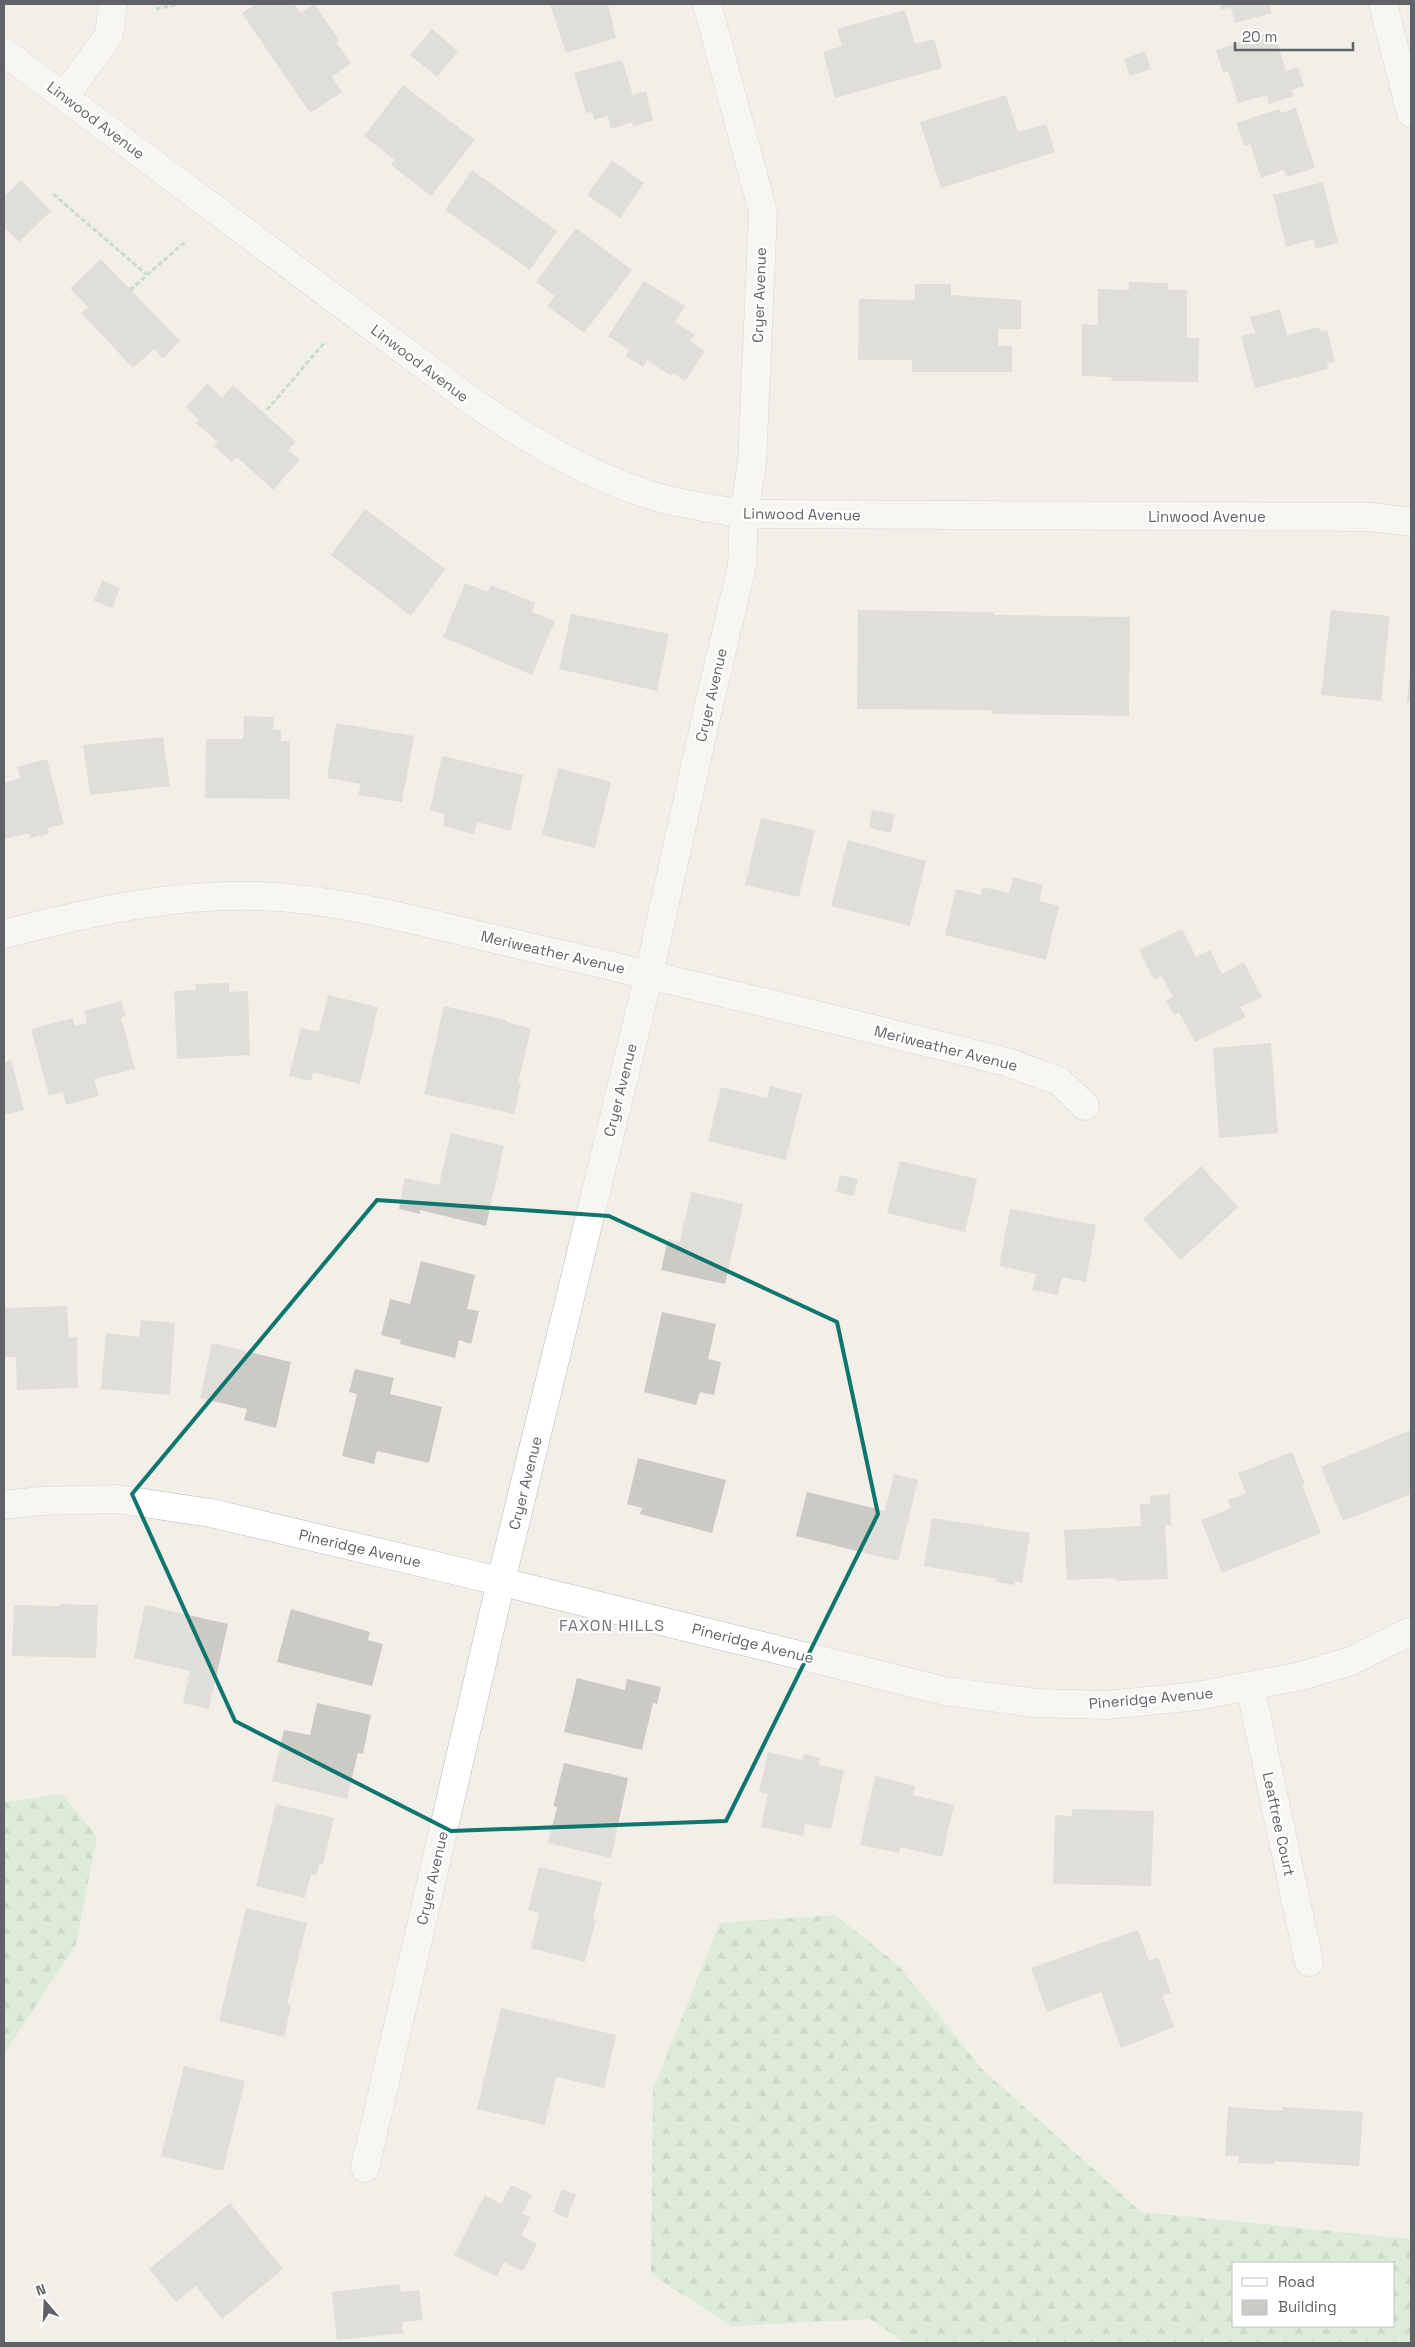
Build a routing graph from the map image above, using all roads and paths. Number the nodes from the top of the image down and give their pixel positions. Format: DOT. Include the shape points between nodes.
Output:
graph roads {
  1 [pos="113,4"];
  2 [pos="178,4"];
  3 [pos="707,4"];
  4 [pos="1383,4"];
  5 [pos="156,9"];
  6 [pos="4,52"];
  7 [pos="65,96"];
  8 [pos="1411,113"];
  9 [pos="53,194"];
  10 [pos="186,241"];
  11 [pos="146,274"];
  12 [pos="130,290"];
  13 [pos="324,343"];
  14 [pos="267,410"];
  15 [pos="744,514"];
  16 [pos="1411,522"];
  17 [pos="4,934"];
  18 [pos="649,974"];
  19 [pos="1085,1106"];
  20 [pos="4,1505"];
  21 [pos="501,1581"];
  22 [pos="1411,1631"];
  23 [pos="1250,1686"];
  24 [pos="1309,1962"];
  25 [pos="365,2168"];
  1 -- 7 [label="street" via="109,35"];
  2 -- 5 [label="path"];
  3 -- 15 [label="street, Cryer Avenue" via="763,212 752,464"];
  4 -- 8 [label="street"];
  6 -- 7 [label="street, Linwood Avenue"];
  7 -- 15 [label="street, Linwood Avenue" via="447,383 528,439 597,474 651,496"];
  9 -- 11 [label="path"];
  10 -- 11 [label="path"];
  11 -- 12 [label="path"];
  13 -- 14 [label="path"];
  15 -- 16 [label="street, Linwood Avenue" via="1370,517"];
  15 -- 18 [label="street, Cryer Avenue" via="742,566"];
  17 -- 18 [label="street, Meriweather Avenue" via="94,911 166,900 257,896 329,902"];
  18 -- 19 [label="street, Meriweather Avenue" via="1007,1062 1059,1080"];
  18 -- 21 [label="street, Cryer Avenue"];
  20 -- 21 [label="street, Pineridge Avenue" via="41,1500 117,1499 211,1513"];
  21 -- 23 [label="street, Pineridge Avenue" via="945,1691 1035,1703 1107,1705 1197,1696"];
  21 -- 25 [label="street, Cryer Avenue"];
  22 -- 23 [label="street, Pineridge Avenue" via="1351,1661 1301,1676"];
  23 -- 24 [label="street, Leaftree Court"];
}
